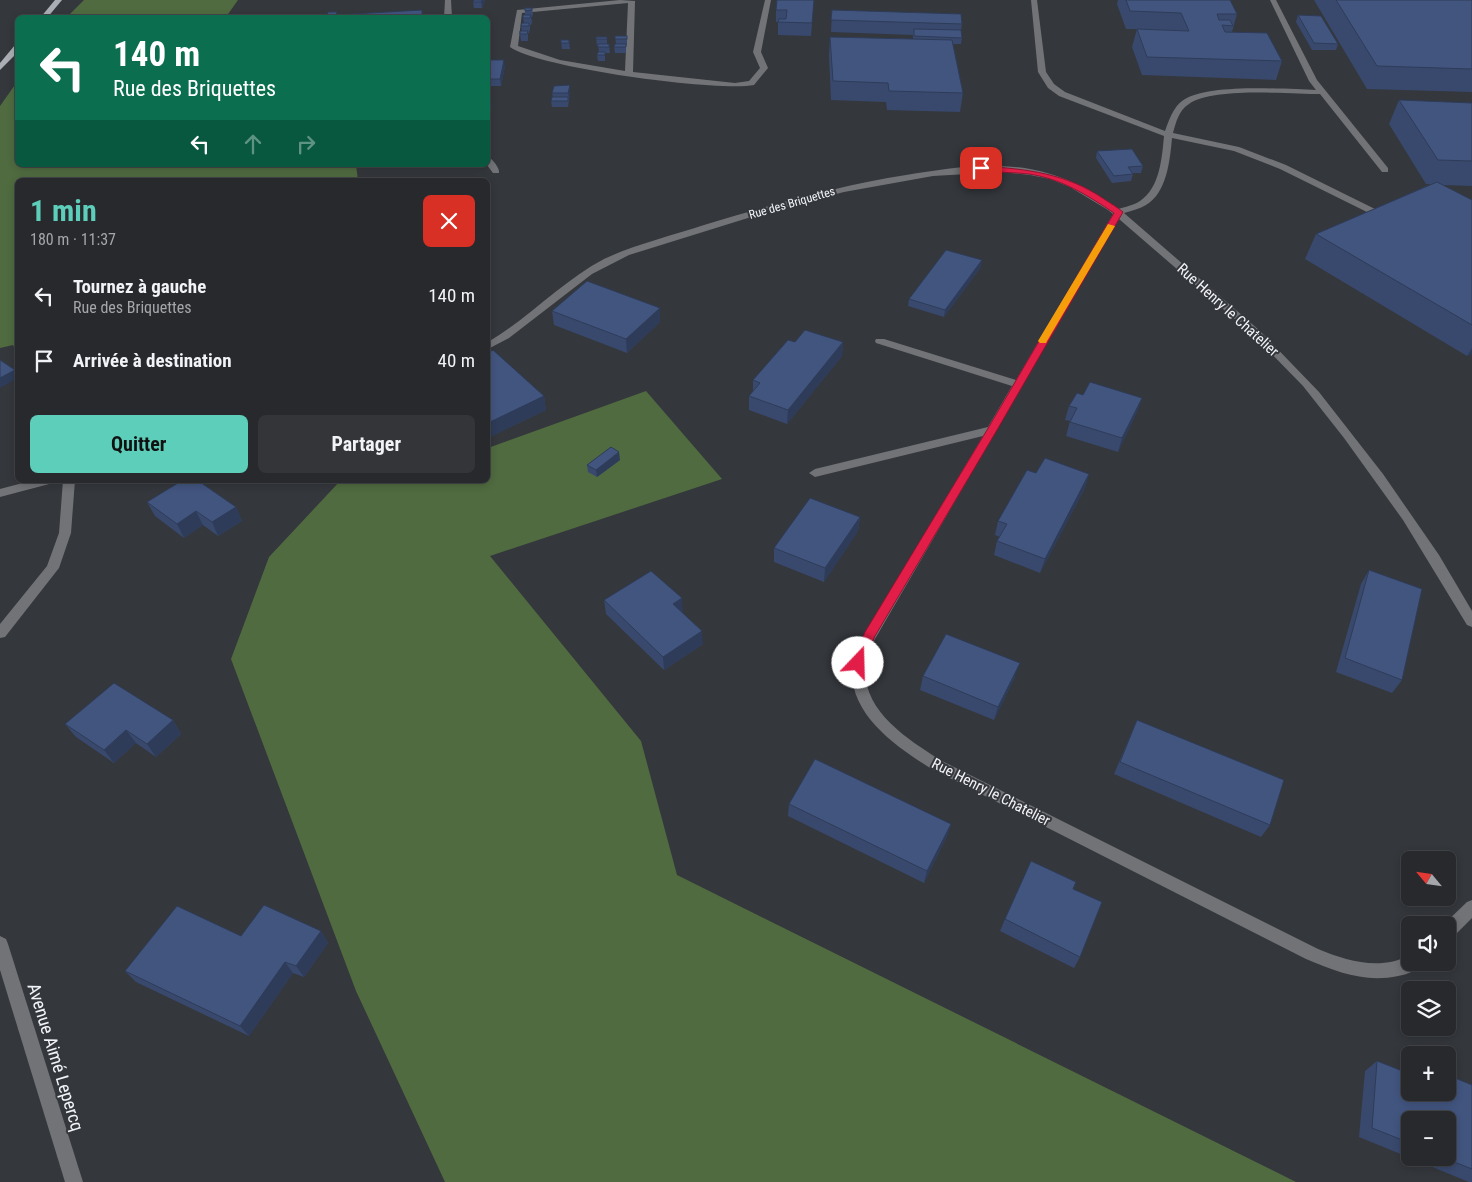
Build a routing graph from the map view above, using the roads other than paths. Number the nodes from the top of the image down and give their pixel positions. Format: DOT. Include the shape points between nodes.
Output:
graph roads {
  1 [pos="58,0"];
  2 [pos="448,0"];
  3 [pos="768,0"];
  4 [pos="1034,0"];
  5 [pos="1273,0"];
  6 [pos="46,15"];
  7 [pos="448,15"];
  8 [pos="15,50"];
  9 [pos="0,68"];
  10 [pos="629,74"];
  11 [pos="1322,92"];
  12 [pos="1168,135"];
  13 [pos="490,163"];
  14 [pos="1385,170"];
  15 [pos="496,171"];
  16 [pos="1119,212"];
  17 [pos="1374,212"];
  18 [pos="880,341"];
  19 [pos="490,345"];
  20 [pos="1018,384"];
  21 [pos="992,430"];
  22 [pos="814,473"];
  23 [pos="38,483"];
  24 [pos="69,483"];
  25 [pos="0,493"];
  26 [pos="1472,622"];
  27 [pos="0,633"];
  28 [pos="1472,907"];
  29 [pos="1456,923"];
  30 [pos="0,944"];
  31 [pos="1401,966"];
  32 [pos="74,1182"];
  1 -- 6 [label="main road"];
  2 -- 7 [label="street"];
  3 -- 10 [label="street" via="757,52 764,68 752,83 707,84"];
  4 -- 12 [label="street" via="1042,72 1051,86 1062,94"];
  5 -- 11 [label="street" via="1313,81"];
  8 -- 9 [label="main road"];
  10 -- 10 [label="street" via="632,1 519,11 514,47 559,62"];
  11 -- 12 [label="street" via="1210,93 1188,100 1173,116"];
  11 -- 14 [label="street"];
  12 -- 16 [label="street" via="1165,166 1155,187 1145,202"];
  12 -- 17 [label="street" via="1236,149 1283,167"];
  13 -- 15 [label="street"];
  16 -- 19 [label="street, Rue des Briquettes" via="1071,183 1014,170 981,168 951,171 842,188 609,259"];
  16 -- 20 [label="street, Rue Henry le Chatelier"];
  16 -- 26 [label="street, Rue Henry le Chatelier" via="1299,375 1391,493 1438,562"];
  18 -- 20 [label="street"];
  20 -- 21 [label="street, Rue Henry le Chatelier"];
  21 -- 22 [label="street"];
  21 -- 31 [label="street, Rue Henry le Chatelier" via="862,650 857,669 860,688 878,719 899,740 934,764 1312,954 1340,966 1364,971 1386,972"];
  23 -- 25 [label="street"];
  24 -- 27 [label="street" via="65,533 53,568"];
  28 -- 29 [label="street"];
  30 -- 32 [label="street, Avenue Aimé Lepercq"];
}
